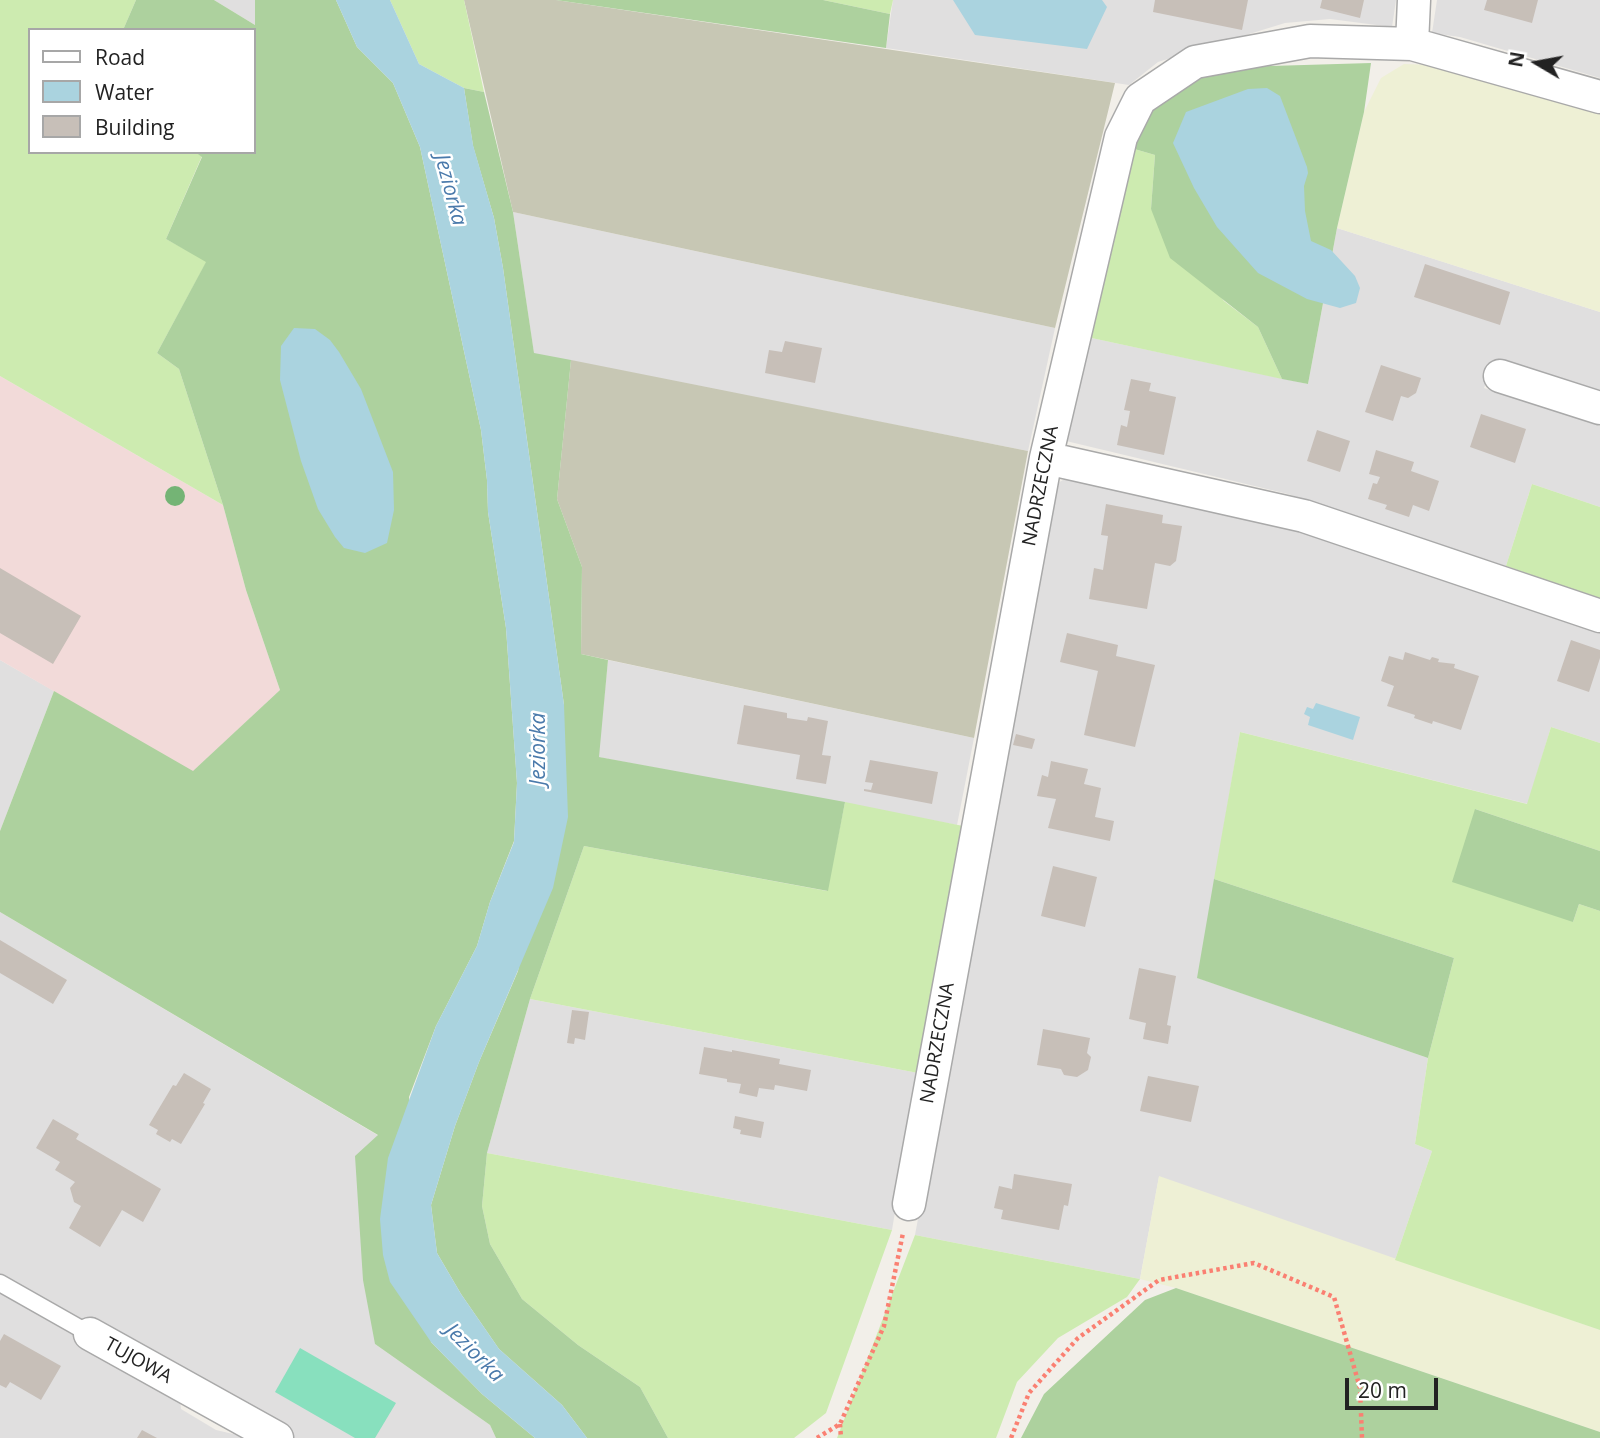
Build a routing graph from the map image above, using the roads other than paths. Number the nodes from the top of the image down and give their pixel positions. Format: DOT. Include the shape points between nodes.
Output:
graph roads {
  1 [pos="1413,0"];
  2 [pos="1412,44"];
  3 [pos="1600,97"];
  4 [pos="1500,376"];
  5 [pos="1600,408"];
  6 [pos="1046,458"];
  7 [pos="1600,616"];
  8 [pos="909,1204"];
  9 [pos="0,1283"];
  10 [pos="90,1334"];
  11 [pos="276,1438"];
  1 -- 2 [label="street"];
  2 -- 3 [label="street, NADRZECZNA"];
  2 -- 6 [label="street, NADRZECZNA" via="1310,41 1230,54 1195,62 1140,99 1121,137"];
  4 -- 5 [label="street"];
  6 -- 7 [label="street" via="1304,516"];
  6 -- 8 [label="street, NADRZECZNA"];
  9 -- 10 [label="lane, TUJOWA"];
  10 -- 11 [label="street, TUJOWA"];
}
